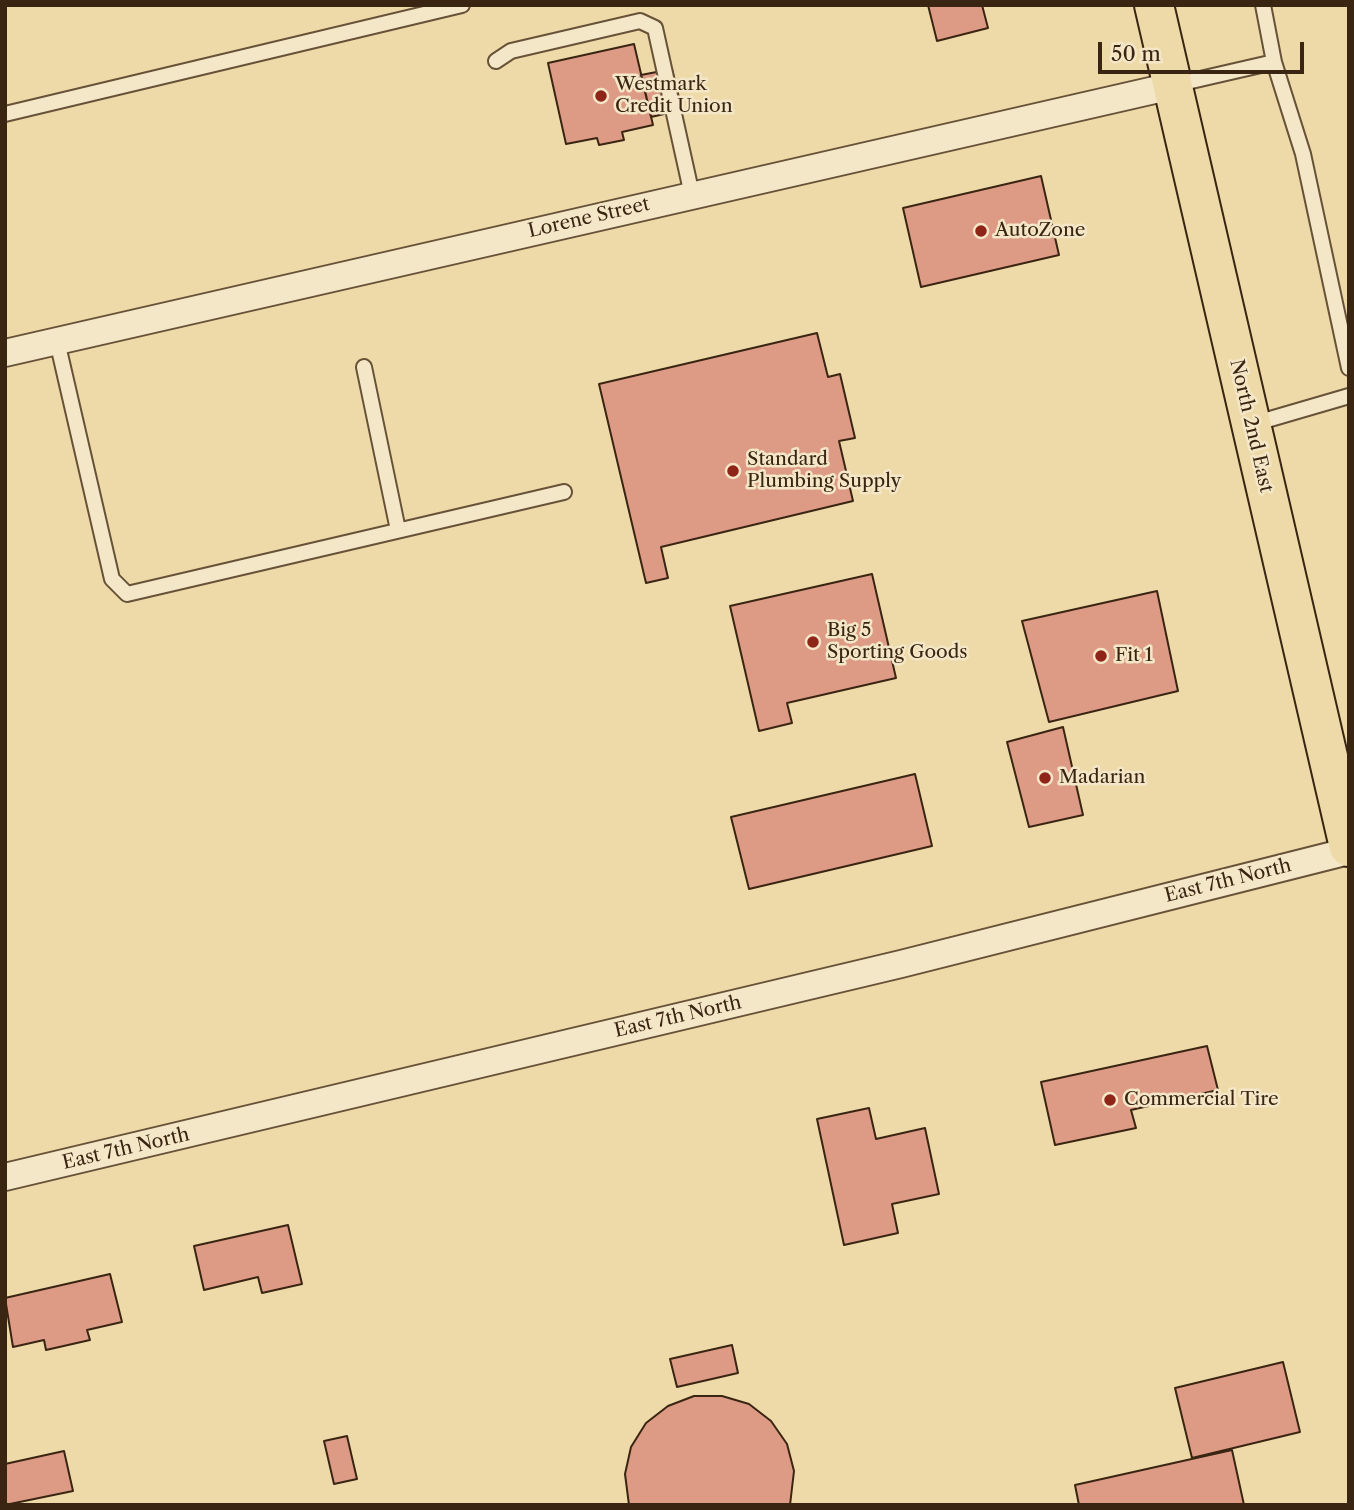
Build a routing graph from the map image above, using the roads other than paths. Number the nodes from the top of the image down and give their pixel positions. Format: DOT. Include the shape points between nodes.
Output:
graph roads {
  1 [pos="463,5"];
  2 [pos="1154,5"];
  3 [pos="1263,5"];
  4 [pos="433,9"];
  5 [pos="496,61"];
  6 [pos="1274,62"];
  7 [pos="1172,86"];
  8 [pos="5,114"];
  9 [pos="692,195"];
  10 [pos="57,341"];
  11 [pos="5,353"];
  12 [pos="364,367"];
  13 [pos="1349,368"];
  14 [pos="1349,396"];
  15 [pos="1251,424"];
  16 [pos="564,492"];
  17 [pos="398,530"];
  18 [pos="1349,849"];
  19 [pos="5,1177"];
  1 -- 4 [label="lane"];
  2 -- 7 [label="main road, North 2nd East"];
  3 -- 6 [label="lane"];
  4 -- 8 [label="lane"];
  5 -- 9 [label="lane" via="511,51 640,22 655,28"];
  6 -- 7 [label="lane"];
  6 -- 13 [label="lane" via="1303,154"];
  7 -- 9 [label="street, Lorene Street"];
  7 -- 15 [label="main road, North 2nd East"];
  9 -- 10 [label="street, Lorene Street"];
  10 -- 11 [label="street, Lorene Street"];
  10 -- 17 [label="lane" via="112,579 127,594"];
  12 -- 17 [label="lane"];
  14 -- 15 [label="lane"];
  15 -- 18 [label="main road, North 2nd East"];
  16 -- 17 [label="lane"];
  18 -- 19 [label="street, East 7th North" via="888,967"];
}
